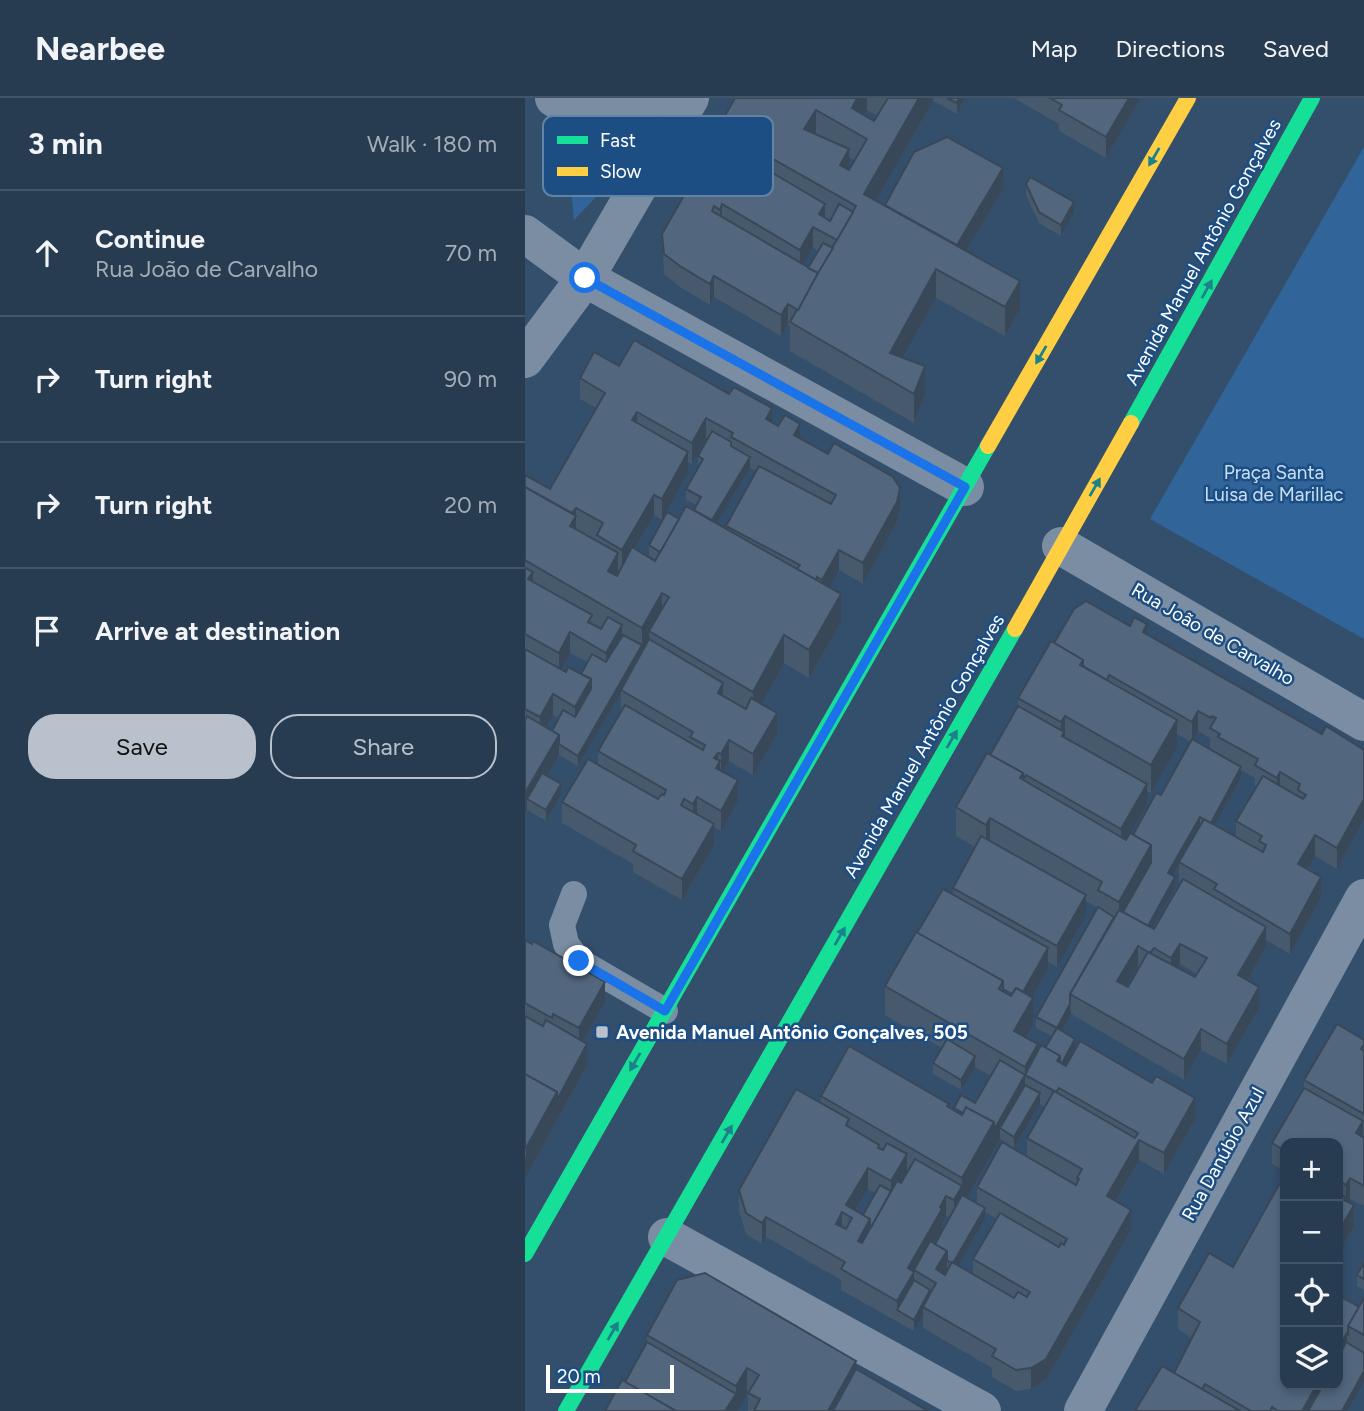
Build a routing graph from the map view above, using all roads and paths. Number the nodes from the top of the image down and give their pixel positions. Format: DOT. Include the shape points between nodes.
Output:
graph roads {
  1 [pos="554,98"];
  2 [pos="1188,98"];
  3 [pos="1312,98"];
  4 [pos="687,103"];
  5 [pos="610,116"];
  6 [pos="635,116"];
  7 [pos="633,196"];
  8 [pos="525,234"];
  9 [pos="585,278"];
  10 [pos="525,353"];
  11 [pos="965,487"];
  12 [pos="1061,546"];
  13 [pos="1364,722"];
  14 [pos="574,894"];
  15 [pos="1364,898"];
  16 [pos="665,1011"];
  17 [pos="667,1237"];
  18 [pos="525,1254"];
  19 [pos="566,1411"];
  20 [pos="982,1411"];
  21 [pos="1083,1411"];
  1 -- 5 [label="street" via="568,107"];
  2 -- 11 [label="main road, one-way"];
  12 -- 3 [label="main road, Avenida Manuel Antônio Gonçalves, one-way"];
  4 -- 6 [label="street"];
  7 -- 9 [label="street"];
  8 -- 9 [label="street"];
  9 -- 10 [label="street"];
  9 -- 11 [label="street"];
  11 -- 16 [label="main road"];
  12 -- 13 [label="street, Rua João de Carvalho"];
  17 -- 12 [label="main road, Avenida Manuel Antônio Gonçalves, one-way"];
  14 -- 16 [label="lane" via="562,925 566,944 579,961"];
  15 -- 21 [label="street, Rua Danúbio Azul"];
  16 -- 18 [label="main road, one-way"];
  19 -- 17 [label="main road, Avenida Manuel Antônio Gonçalves, one-way"];
  17 -- 20 [label="street"];
}
